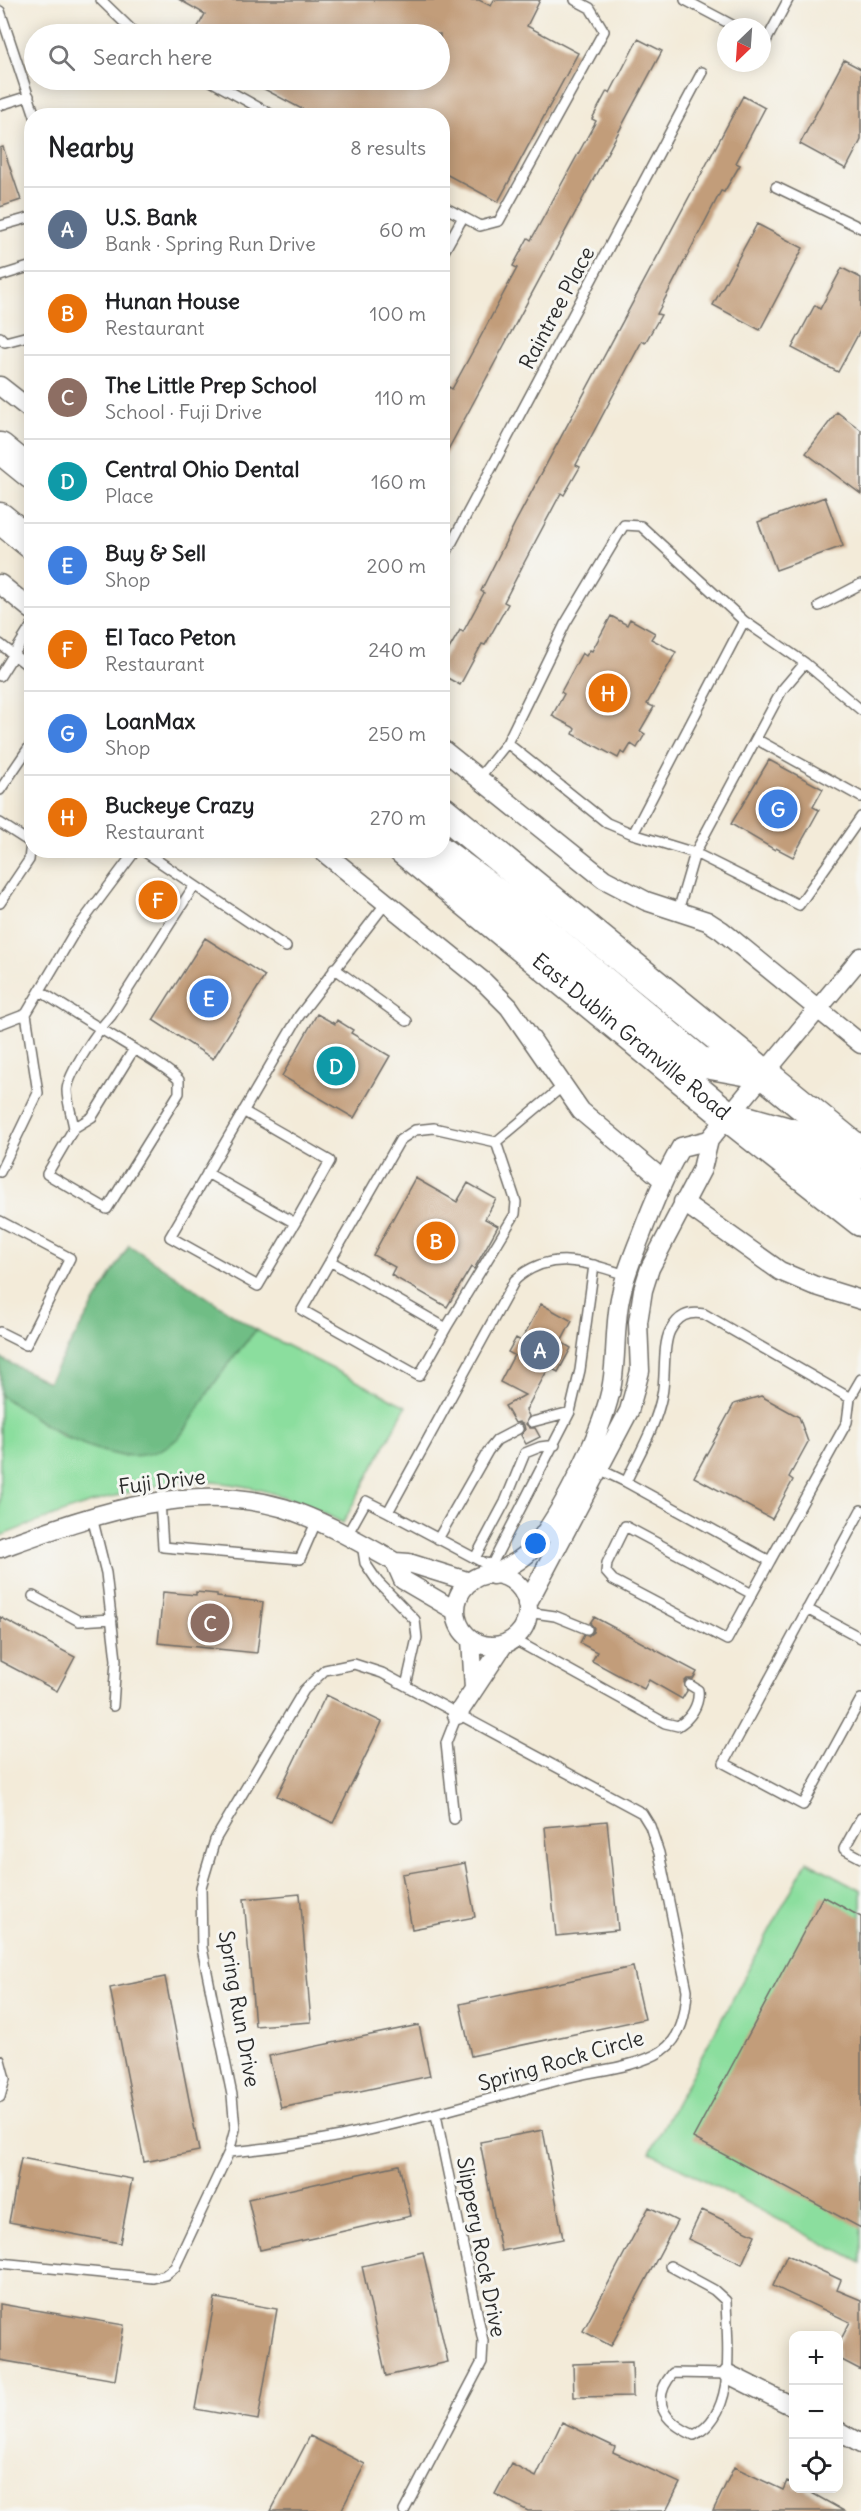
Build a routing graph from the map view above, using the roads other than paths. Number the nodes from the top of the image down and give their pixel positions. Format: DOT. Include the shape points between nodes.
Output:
graph roads {
  1 [pos="101,0"];
  2 [pos="575,0"];
  3 [pos="685,0"];
  4 [pos="788,0"];
  5 [pos="0,11"];
  6 [pos="719,18"];
  7 [pos="126,24"];
  8 [pos="771,32"];
  9 [pos="702,72"];
  10 [pos="24,81"];
  11 [pos="27,90"];
  12 [pos="227,90"];
  13 [pos="29,96"];
  14 [pos="0,105"];
  15 [pos="33,108"];
  16 [pos="260,108"];
  17 [pos="776,187"];
  18 [pos="450,210"];
  19 [pos="463,217"];
  20 [pos="24,219"];
  21 [pos="0,226"];
  22 [pos="861,228"];
  23 [pos="450,241"];
  24 [pos="24,268"];
  25 [pos="0,276"];
  26 [pos="24,337"];
  27 [pos="2,343"];
  28 [pos="0,386"];
  29 [pos="24,405"];
  30 [pos="0,448"];
  31 [pos="24,468"];
  32 [pos="0,518"];
  33 [pos="24,538"];
  34 [pos="450,546"];
  35 [pos="0,584"];
  36 [pos="861,584"];
  37 [pos="24,604"];
  38 [pos="819,606"];
  39 [pos="744,621"];
  40 [pos="24,637"];
  41 [pos="0,644"];
  42 [pos="13,654"];
  43 [pos="24,663"];
  44 [pos="805,663"];
  45 [pos="0,676"];
  46 [pos="861,710"];
  47 [pos="756,739"];
  48 [pos="507,743"];
  49 [pos="450,754"];
  50 [pos="24,755"];
  51 [pos="479,778"];
  52 [pos="0,790"];
  53 [pos="861,797"];
  54 [pos="450,817"];
  55 [pos="861,818"];
  56 [pos="0,823"];
  57 [pos="633,834"];
  58 [pos="24,838"];
  59 [pos="695,853"];
  60 [pos="29,858"];
  61 [pos="130,858"];
  62 [pos="154,858"];
  63 [pos="331,858"];
  64 [pos="414,858"];
  65 [pos="449,858"];
  66 [pos="194,886"];
  67 [pos="0,903"];
  68 [pos="386,903"];
  69 [pos="678,911"];
  70 [pos="286,946"];
  71 [pos="861,957"];
  72 [pos="334,968"];
  73 [pos="40,991"];
  74 [pos="818,1010"];
  75 [pos="26,1014"];
  76 [pos="407,1021"];
  77 [pos="0,1024"];
  78 [pos="99,1028"];
  79 [pos="861,1044"];
  80 [pos="134,1049"];
  81 [pos="766,1074"];
  82 [pos="562,1086"];
  83 [pos="243,1112"];
  84 [pos="729,1117"];
  85 [pos="75,1128"];
  86 [pos="708,1140"];
  87 [pos="496,1142"];
  88 [pos="861,1153"];
  89 [pos="0,1172"];
  90 [pos="207,1173"];
  91 [pos="662,1179"];
  92 [pos="861,1186"];
  93 [pos="684,1202"];
  94 [pos="0,1221"];
  95 [pos="861,1221"];
  96 [pos="294,1223"];
  97 [pos="330,1261"];
  98 [pos="594,1265"];
  99 [pos="626,1275"];
  100 [pos="861,1300"];
  101 [pos="446,1328"];
  102 [pos="0,1332"];
  103 [pos="861,1379"];
  104 [pos="850,1398"];
  105 [pos="570,1412"];
  106 [pos="532,1422"];
  107 [pos="518,1429"];
  108 [pos="555,1445"];
  109 [pos="599,1469"];
  110 [pos="626,1482"];
  111 [pos="160,1501"];
  112 [pos="861,1510"];
  113 [pos="388,1512"];
  114 [pos="92,1517"];
  115 [pos="317,1520"];
  116 [pos="355,1539"];
  117 [pos="438,1539"];
  118 [pos="0,1548"];
  119 [pos="475,1558"];
  120 [pos="770,1561"];
  121 [pos="394,1562"];
  122 [pos="493,1575"];
  123 [pos="470,1582"];
  124 [pos="752,1594"];
  125 [pos="33,1596"];
  126 [pos="527,1608"];
  127 [pos="807,1609"];
  128 [pos="456,1611"];
  129 [pos="111,1619"];
  130 [pos="587,1629"];
  131 [pos="861,1638"];
  132 [pos="471,1640"];
  133 [pos="508,1641"];
  134 [pos="690,1685"];
  135 [pos="406,1686"];
  136 [pos="474,1689"];
  137 [pos="861,1699"];
  138 [pos="113,1706"];
  139 [pos="457,1715"];
  140 [pos="861,1818"];
  141 [pos="454,1819"];
  142 [pos="861,1858"];
  143 [pos="0,2060"];
  144 [pos="0,2097"];
  145 [pos="436,2115"];
  146 [pos="229,2152"];
  147 [pos="0,2263"];
  148 [pos="670,2266"];
  149 [pos="728,2374"];
  150 [pos="789,2404"];
  151 [pos="843,2434"];
  152 [pos="861,2444"];
  153 [pos="404,2511"];
  1 -- 7 [label="lane"];
  2 -- 19 [label="lane" via="590,8 604,31 499,221 480,226"];
  3 -- 6 [label="lane"];
  4 -- 8 [label="lane"];
  5 -- 10 [label="lane"];
  9 -- 34 [label="lane, Raintree Place"];
  11 -- 13 [label="lane"];
  12 -- 16 [label="lane"];
  13 -- 14 [label="lane"];
  13 -- 15 [label="lane"];
  17 -- 22 [label="lane"];
  18 -- 19 [label="lane"];
  19 -- 23 [label="lane"];
  20 -- 21 [label="lane"];
  24 -- 25 [label="lane"];
  26 -- 27 [label="lane"];
  28 -- 29 [label="street"];
  30 -- 31 [label="main road"];
  32 -- 33 [label="main road"];
  35 -- 37 [label="street"];
  36 -- 38 [label="lane"];
  39 -- 44 [label="lane"];
  39 -- 48 [label="lane" via="641,526 624,525 564,624"];
  39 -- 57 [label="lane"];
  40 -- 42 [label="lane"];
  41 -- 42 [label="lane"];
  42 -- 43 [label="lane"];
  42 -- 45 [label="lane"];
  44 -- 46 [label="lane"];
  44 -- 47 [label="lane" via="782,690"];
  47 -- 53 [label="lane"];
  47 -- 59 [label="lane"];
  48 -- 51 [label="lane"];
  48 -- 57 [label="lane" via="607,823"];
  49 -- 51 [label="street"];
  50 -- 52 [label="lane"];
  51 -- 69 [label="street" via="604,879 646,901"];
  54 -- 81 [label="main road"];
  55 -- 59 [label="lane" via="799,905"];
  56 -- 58 [label="lane"];
  57 -- 59 [label="lane"];
  59 -- 69 [label="lane"];
  60 -- 67 [label="lane"];
  61 -- 73 [label="lane" via="93,906"];
  62 -- 66 [label="lane"];
  63 -- 68 [label="street"];
  64 -- 84 [label="main road, East Dublin Granville Road"];
  65 -- 81 [label="main road" via="700,1062"];
  66 -- 70 [label="lane"];
  66 -- 78 [label="lane" via="111,1016"];
  68 -- 72 [label="lane"];
  68 -- 82 [label="street" via="509,1007"];
  69 -- 74 [label="street" via="721,930"];
  71 -- 74 [label="street"];
  72 -- 76 [label="lane"];
  72 -- 83 [label="lane" via="298,1016"];
  73 -- 75 [label="lane"];
  73 -- 78 [label="lane"];
  74 -- 79 [label="street"];
  74 -- 81 [label="street"];
  75 -- 77 [label="lane"];
  75 -- 89 [label="lane" via="38,1093"];
  78 -- 80 [label="lane"];
  78 -- 85 [label="lane" via="67,1091"];
  80 -- 85 [label="lane" via="92,1117"];
  80 -- 85 [label="lane" via="170,1071 179,1080 179,1093 107,1209 48,1174"];
  81 -- 84 [label="street"];
  81 -- 88 [label="main road"];
  82 -- 87 [label="lane"];
  82 -- 91 [label="street" via="581,1111"];
  83 -- 90 [label="lane"];
  83 -- 96 [label="lane" via="330,1161"];
  84 -- 86 [label="street"];
  84 -- 92 [label="main road" via="792,1134"];
  84 -- 95 [label="main road, East Dublin Granville Road"];
  86 -- 91 [label="street" via="681,1147"];
  86 -- 93 [label="street" via="702,1169"];
  87 -- 97 [label="lane" via="434,1128 415,1130 400,1140"];
  87 -- 101 [label="lane" via="516,1202 515,1214"];
  90 -- 96 [label="lane"];
  90 -- 96 [label="lane" via="170,1237 258,1286"];
  91 -- 99 [label="street"];
  93 -- 100 [label="street" via="780,1271"];
  93 -- 109 [label="street" via="650,1268 638,1322 640,1371 635,1392"];
  94 -- 102 [label="lane" via="70,1258 26,1345"];
  97 -- 101 [label="lane"];
  97 -- 101 [label="lane" via="302,1311 419,1376"];
  98 -- 99 [label="lane"];
  98 -- 105 [label="lane" via="580,1370"];
  98 -- 113 [label="lane" via="574,1260 546,1262 515,1280"];
  99 -- 122 [label="street" via="620,1294 612,1384 600,1425 534,1548"];
  103 -- 104 [label="lane"];
  104 -- 110 [label="lane" via="704,1314 693,1312 680,1317 669,1333 662,1396"];
  104 -- 120 [label="lane" via="847,1422"];
  105 -- 106 [label="lane"];
  105 -- 108 [label="lane"];
  107 -- 117 [label="lane" via="497,1440 488,1450"];
  108 -- 119 [label="lane" via="525,1454"];
  108 -- 119 [label="lane" via="497,1557 492,1564"];
  109 -- 110 [label="lane"];
  109 -- 126 [label="street"];
  110 -- 120 [label="lane"];
  111 -- 114 [label="street, Fuji Drive"];
  111 -- 115 [label="street, Fuji Drive" via="238,1499"];
  111 -- 115 [label="lane" via="163,1547 300,1559"];
  112 -- 127 [label="lane"];
  113 -- 116 [label="lane" via="366,1501"];
  113 -- 117 [label="lane"];
  114 -- 118 [label="street, Fuji Drive"];
  114 -- 129 [label="lane" via="106,1574"];
  115 -- 116 [label="street, Fuji Drive"];
  116 -- 121 [label="street, Fuji Drive"];
  116 -- 135 [label="lane" via="371,1572 415,1620 417,1638"];
  117 -- 119 [label="lane"];
  120 -- 124 [label="lane"];
  121 -- 123 [label="street, Fuji Drive"];
  121 -- 128 [label="street, Fuji Drive" via="403,1580"];
  122 -- 123 [label="street"];
  122 -- 126 [label="street" via="515,1583"];
  123 -- 128 [label="street" via="457,1600"];
  124 -- 124 [label="lane" via="727,1640 613,1580 606,1572 607,1563 625,1526"];
  125 -- 129 [label="lane" via="79,1621"];
  126 -- 130 [label="lane"];
  126 -- 133 [label="street" via="526,1622"];
  127 -- 131 [label="lane"];
  127 -- 137 [label="lane" via="724,1763 803,1805"];
  128 -- 132 [label="street" via="458,1622"];
  129 -- 138 [label="lane" via="116,1660"];
  132 -- 133 [label="street" via="481,1645"];
  132 -- 136 [label="street"];
  133 -- 134 [label="lane" via="665,1723 678,1726 687,1720 699,1699 698,1690"];
  133 -- 136 [label="street"];
  135 -- 139 [label="lane, Spring Run Drive"];
  135 -- 146 [label="lane, Spring Run Drive" via="354,1664 325,1670 304,1690 215,1840 201,1887 202,1948 232,2095 236,2129"];
  136 -- 139 [label="street"];
  139 -- 141 [label="lane" via="446,1743"];
  139 -- 145 [label="lane, Spring Rock Circle" via="642,1813 659,1853 687,1990 686,2013 664,2050 645,2059"];
  140 -- 142 [label="lane" via="844,1849"];
  143 -- 144 [label="lane" via="5,2079"];
  145 -- 146 [label="lane, Spring Rock Circle" via="282,2148"];
  145 -- 153 [label="lane, Slippery Rock Drive" via="483,2341 482,2362"];
  146 -- 147 [label="lane, Spring Run Drive" via="175,2267 165,2275 153,2278"];
  148 -- 149 [label="lane" via="726,2301"];
  149 -- 149 [label="lane" via="673,2373 665,2383 661,2400 665,2416 676,2428 694,2435 705,2430 716,2416"];
  149 -- 150 [label="street"];
  151 -- 152 [label="street"];
}
